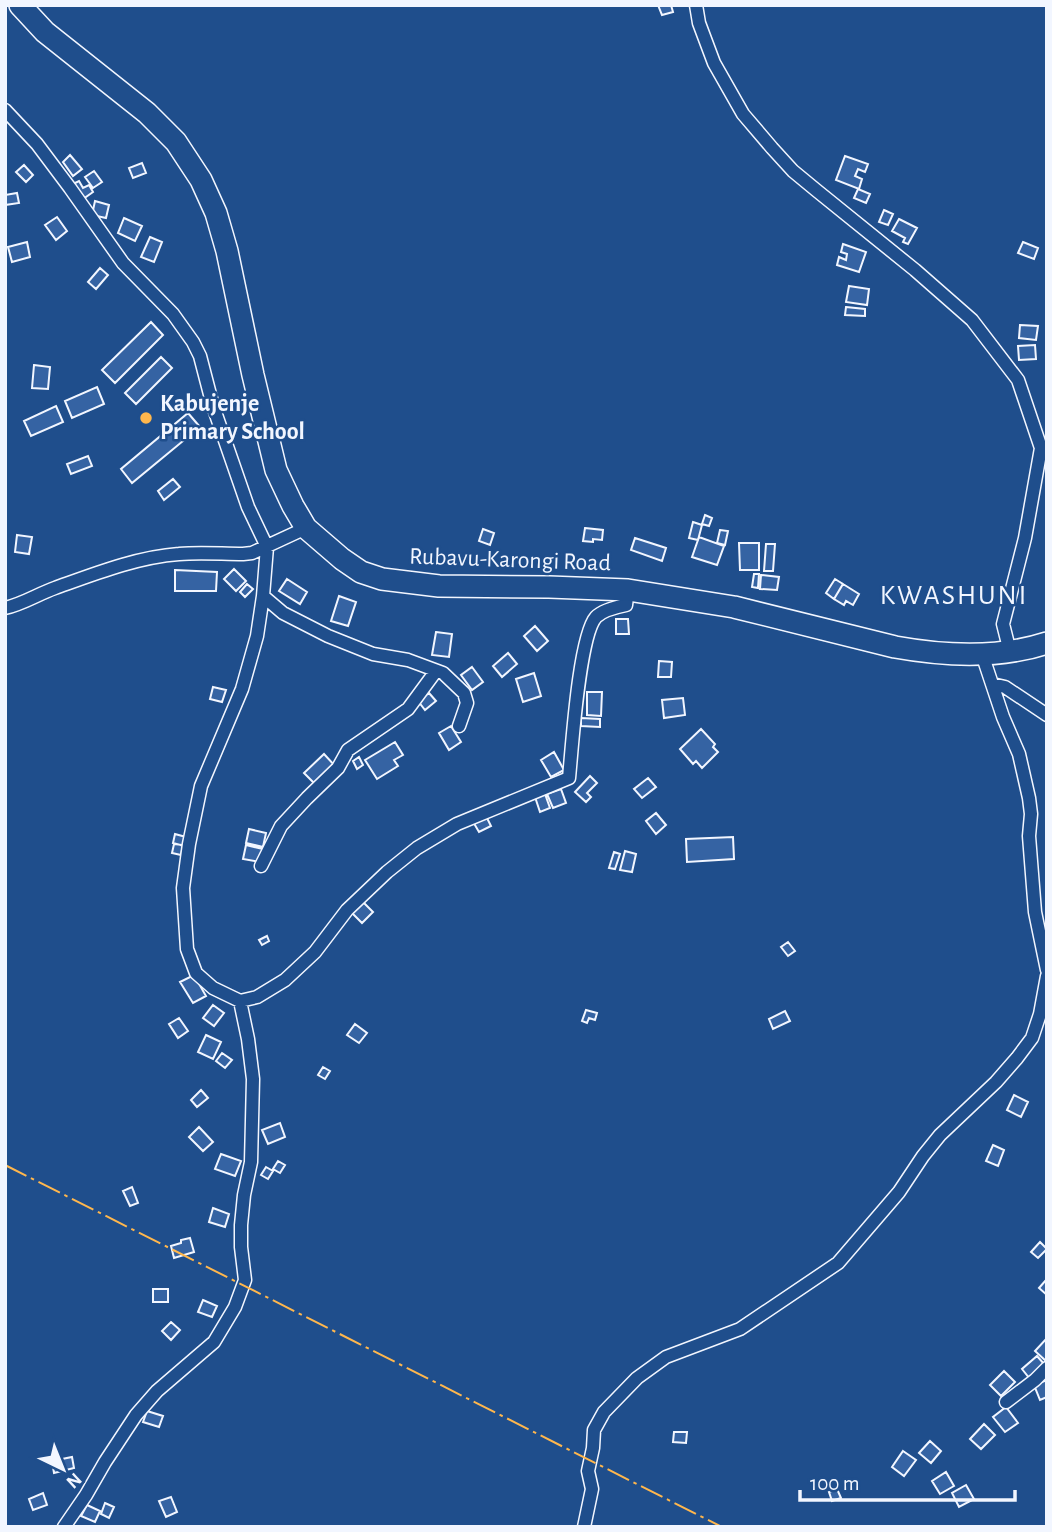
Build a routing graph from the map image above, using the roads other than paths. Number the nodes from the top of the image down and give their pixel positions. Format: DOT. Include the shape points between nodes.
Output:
graph roads {
  1 [pos="20,5"];
  2 [pos="696,5"];
  3 [pos="5,110"];
  4 [pos="306,528"];
  5 [pos="267,547"];
  6 [pos="628,590"];
  7 [pos="263,596"];
  8 [pos="5,608"];
  9 [pos="1047,643"];
  10 [pos="1010,652"];
  11 [pos="982,654"];
  12 [pos="436,671"];
  13 [pos="992,684"];
  14 [pos="1047,715"];
  15 [pos="459,726"];
  16 [pos="261,866"];
  17 [pos="1047,970"];
  18 [pos="1047,976"];
  19 [pos="240,1001"];
  20 [pos="1047,1368"];
  21 [pos="1006,1402"];
  22 [pos="64,1527"];
  23 [pos="584,1527"];
  1 -- 4 [label="highway, Rubavu-Karongi Road" via="45,32 147,113 176,142 201,180 227,251 276,470"];
  2 -- 10 [label="street" via="714,63 743,114 772,148 972,320 1018,380 1041,448 1003,624"];
  3 -- 5 [label="street" via="37,144 123,263 173,314 193,342 248,507"];
  4 -- 5 [label="street"];
  4 -- 6 [label="highway, Rubavu-Karongi Road" via="361,572 382,579 439,586"];
  5 -- 7 [label="street"];
  5 -- 8 [label="street" via="243,554 152,558"];
  6 -- 11 [label="highway, Rubavu-Karongi Road" via="734,607 895,647"];
  6 -- 19 [label="street" via="626,604 597,616 588,635 569,778 457,824 417,848 347,910 316,952 285,980 257,997"];
  7 -- 12 [label="street" via="283,613 328,636"];
  7 -- 19 [label="street" via="242,689 201,786 183,888 187,949 196,973 213,988"];
  9 -- 10 [label="highway, Rubavu-Karongi Road"];
  10 -- 11 [label="highway, Rubavu-Karongi Road"];
  11 -- 13 [label="street"];
  12 -- 15 [label="street" via="464,693 467,703"];
  12 -- 16 [label="street" via="408,709 348,750 338,768 281,826"];
  13 -- 14 [label="street" via="1005,687"];
  13 -- 17 [label="street" via="1019,754 1029,798 1035,912"];
  18 -- 23 [label="street" via="1032,1038 996,1082 940,1135 838,1263 740,1329 666,1357 637,1378 604,1412 594,1430 588,1472 592,1489"];
  19 -- 22 [label="street" via="253,1079 251,1162 241,1225 245,1280 214,1342 136,1415"];
  20 -- 21 [label="street"];
}
